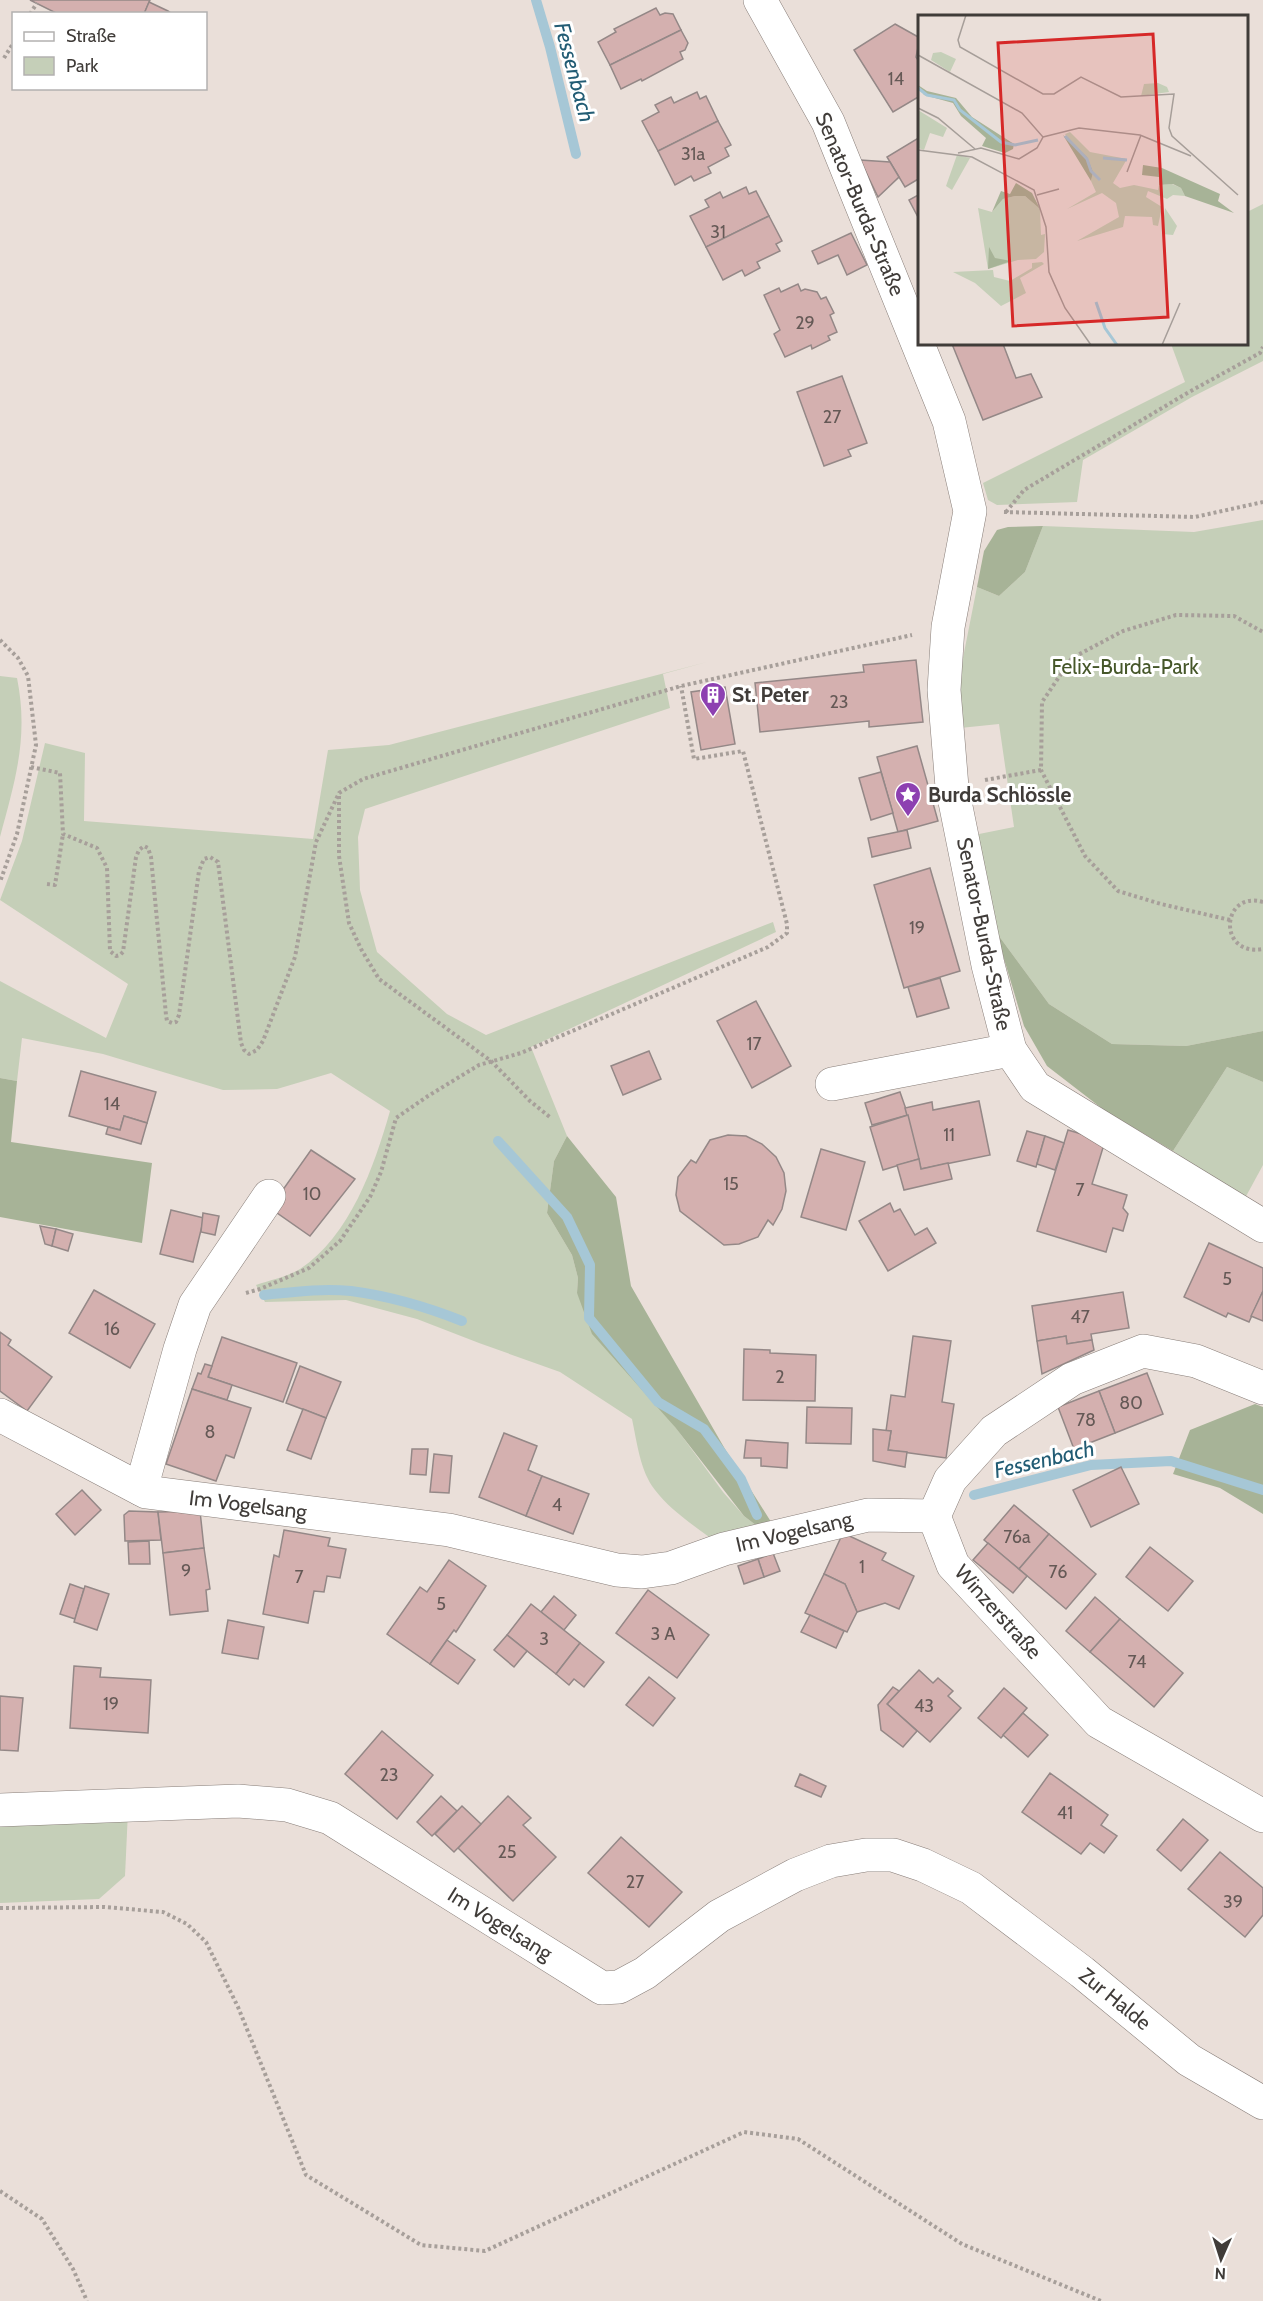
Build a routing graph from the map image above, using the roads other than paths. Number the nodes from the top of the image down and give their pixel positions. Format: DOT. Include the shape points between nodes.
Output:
graph roads {
  1 [pos="760,0"];
  2 [pos="1010,1050"];
  3 [pos="832,1084"];
  4 [pos="269,1196"];
  5 [pos="1263,1227"];
  6 [pos="1263,1388"];
  7 [pos="0,1415"];
  8 [pos="141,1489"];
  9 [pos="934,1516"];
  10 [pos="0,1810"];
  11 [pos="1263,1816"];
  12 [pos="970,1888"];
  13 [pos="1263,2103"];
  1 -- 2 [label="street, Senator-Burda-Straße" via="828,122 949,422 970,511 948,627 946,737 952,787 988,965"];
  2 -- 3 [label="street, Senator-Burda-Straße"];
  2 -- 5 [label="street, Senator-Burda-Straße" via="1035,1087"];
  4 -- 8 [label="street" via="195,1305"];
  6 -- 9 [label="street" via="1196,1361 1143,1352 1072,1379 994,1431 950,1480"];
  7 -- 8 [label="street, Im Vogelsang"];
  8 -- 9 [label="street, Im Vogelsang" via="449,1530 617,1570 642,1572 671,1568 724,1549 867,1515"];
  9 -- 11 [label="street, Winzerstraße" via="953,1564 1099,1722"];
  10 -- 12 [label="street, Im Vogelsang" via="238,1801 286,1805 330,1818 602,1988 619,1987 645,1973 719,1916 795,1875 831,1861 866,1855 893,1856 923,1865"];
  12 -- 13 [label="street, Zur Halde" via="1082,1972 1189,2060"];
}
